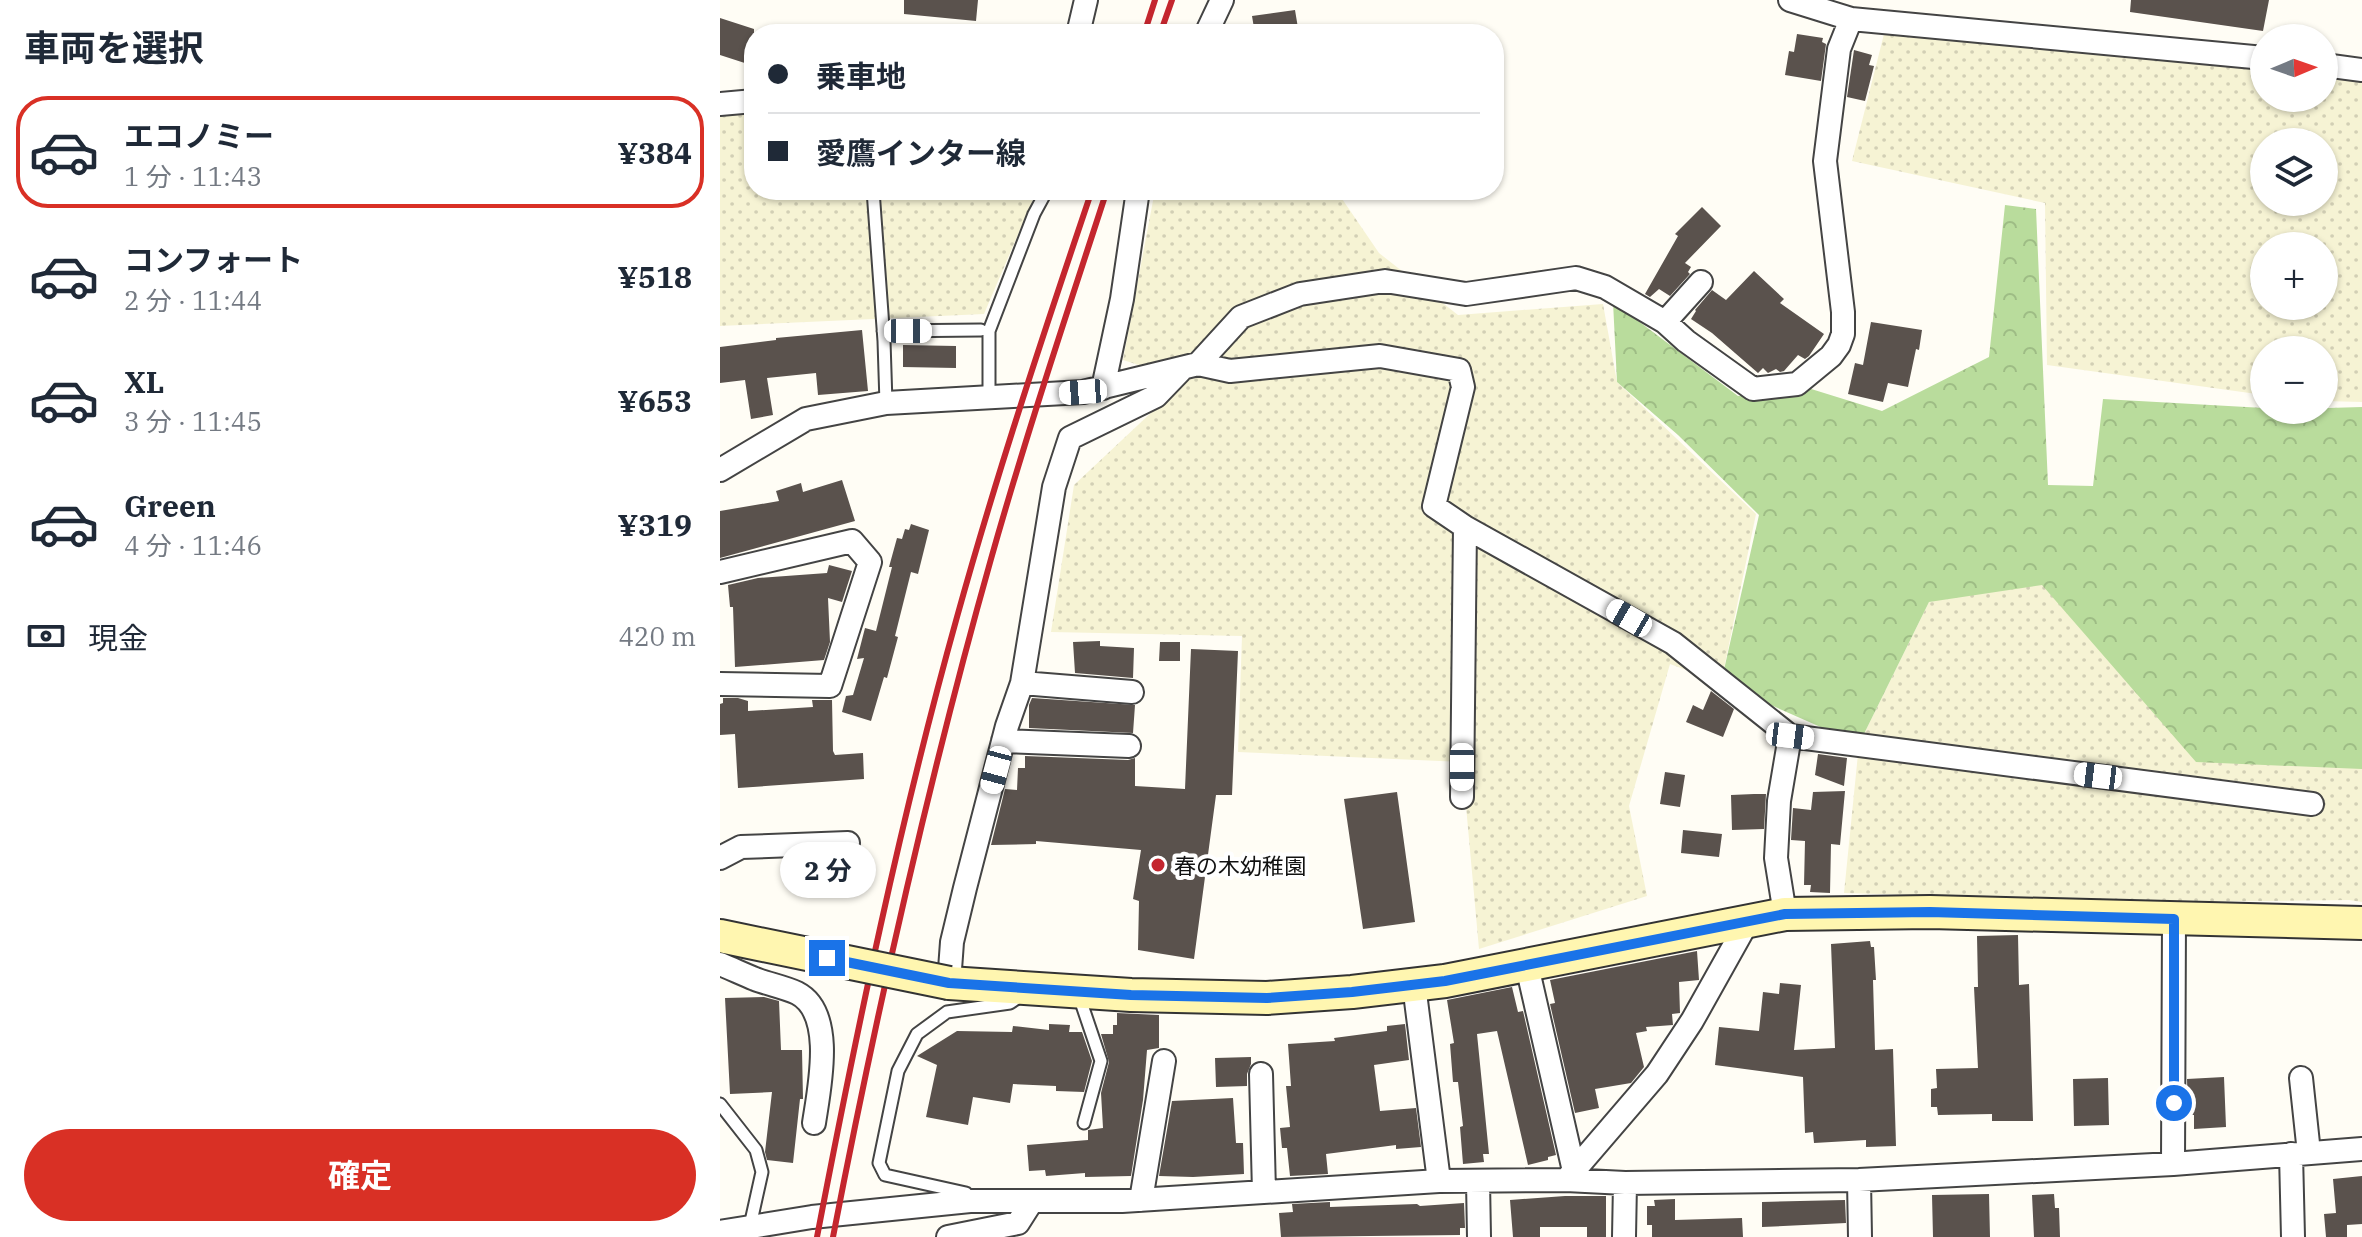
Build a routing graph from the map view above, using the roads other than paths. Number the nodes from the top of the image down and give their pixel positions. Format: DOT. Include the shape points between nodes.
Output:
graph roads {
  1 [pos="1086,0"];
  2 [pos="1222,0"];
  3 [pos="1790,0"];
  4 [pos="1851,19"];
  5 [pos="1080,24"];
  6 [pos="1211,24"];
  7 [pos="2250,57"];
  8 [pos="2338,67"];
  9 [pos="2362,70"];
  10 [pos="744,102"];
  11 [pos="720,104"];
  12 [pos="874,200"];
  13 [pos="1042,200"];
  14 [pos="1137,200"];
  15 [pos="1701,282"];
  16 [pos="1665,322"];
  17 [pos="981,330"];
  18 [pos="883,331"];
  19 [pos="1190,366"];
  20 [pos="1103,388"];
  21 [pos="989,397"];
  22 [pos="886,403"];
  23 [pos="720,470"];
  24 [pos="1465,527"];
  25 [pos="720,572"];
  26 [pos="1022,683"];
  27 [pos="720,684"];
  28 [pos="1132,692"];
  29 [pos="1790,736"];
  30 [pos="1003,741"];
  31 [pos="1129,746"];
  32 [pos="1462,797"];
  33 [pos="2312,804"];
  34 [pos="848,843"];
  35 [pos="720,858"];
  36 [pos="1785,914"];
  37 [pos="2174,919"];
  38 [pos="1748,921"];
  39 [pos="2362,923"];
  40 [pos="720,936"];
  41 [pos="720,964"];
  42 [pos="1527,966"];
  43 [pos="949,983"];
  44 [pos="1414,985"];
  45 [pos="1033,989"];
  46 [pos="1078,992"];
  47 [pos="1164,1061"];
  48 [pos="1261,1074"];
  49 [pos="2301,1078"];
  50 [pos="720,1104"];
  51 [pos="814,1123"];
  52 [pos="1084,1123"];
  53 [pos="2362,1149"];
  54 [pos="2300,1154"];
  55 [pos="2173,1164"];
  56 [pos="1570,1176"];
  57 [pos="1859,1180"];
  58 [pos="1439,1181"];
  59 [pos="1478,1181"];
  60 [pos="1625,1183"];
  61 [pos="1264,1192"];
  62 [pos="1141,1200"];
  63 [pos="970,1201"];
  64 [pos="1032,1201"];
  65 [pos="750,1226"];
  66 [pos="720,1232"];
  67 [pos="948,1237"];
  68 [pos="1479,1237"];
  69 [pos="1624,1237"];
  70 [pos="1860,1237"];
  71 [pos="2293,1237"];
  1 -- 5 [label="street"];
  2 -- 6 [label="street"];
  3 -- 4 [label="street"];
  4 -- 7 [label="street"];
  4 -- 16 [label="street" via="1839,49 1825,161 1843,312 1839,345 1797,384 1753,389"];
  8 -- 9 [label="street"];
  10 -- 11 [label="street"];
  12 -- 18 [label="lane"];
  13 -- 21 [label="lane" via="989,331"];
  14 -- 20 [label="street"];
  15 -- 16 [label="street"];
  16 -- 19 [label="street" via="1605,287 1576,278 1466,294 1385,281 1300,294 1241,317"];
  17 -- 18 [label="lane"];
  18 -- 22 [label="lane"];
  19 -- 20 [label="street"];
  19 -- 24 [label="street" via="1230,371 1380,356 1459,370 1463,387 1434,506"];
  19 -- 26 [label="street" via="1156,396 1070,438 1054,487"];
  20 -- 21 [label="street"];
  21 -- 22 [label="street"];
  22 -- 23 [label="street" via="806,419"];
  24 -- 29 [label="street" via="1673,643"];
  24 -- 32 [label="street"];
  25 -- 27 [label="street" via="852,541 870,562 830,686"];
  26 -- 28 [label="street"];
  26 -- 30 [label="street"];
  29 -- 33 [label="street"];
  29 -- 36 [label="street" via="1776,858"];
  30 -- 31 [label="street"];
  30 -- 43 [label="street" via="952,942"];
  34 -- 35 [label="street" via="741,847"];
  36 -- 37 [label="main road"];
  36 -- 38 [label="main road"];
  37 -- 39 [label="main road"];
  37 -- 55 [label="street"];
  38 -- 42 [label="main road"];
  38 -- 56 [label="street" via="1657,1074"];
  40 -- 43 [label="main road, bridge"];
  41 -- 51 [label="street" via="800,994 815,1013 822,1035 822,1065"];
  42 -- 44 [label="main road"];
  42 -- 56 [label="street"];
  43 -- 45 [label="main road"];
  44 -- 46 [label="main road" via="1267,998"];
  44 -- 58 [label="street"];
  45 -- 46 [label="main road"];
  45 -- 63 [label="lane" via="1010,1003 947,1012 917,1034 898,1071 879,1163 885,1175 966,1193"];
  46 -- 52 [label="lane" via="1101,1061"];
  47 -- 62 [label="street"];
  48 -- 61 [label="street"];
  49 -- 54 [label="street"];
  50 -- 65 [label="lane" via="756,1150 762,1172"];
  53 -- 54 [label="street"];
  54 -- 55 [label="street"];
  54 -- 71 [label="street"];
  55 -- 57 [label="street"];
  56 -- 59 [label="street"];
  56 -- 60 [label="street"];
  57 -- 60 [label="street"];
  57 -- 70 [label="street"];
  58 -- 59 [label="street"];
  58 -- 61 [label="street"];
  59 -- 68 [label="street"];
  60 -- 69 [label="street"];
  61 -- 62 [label="street"];
  62 -- 64 [label="street"];
  63 -- 64 [label="street"];
  63 -- 65 [label="street"];
  64 -- 67 [label="street" via="1018,1223"];
  65 -- 66 [label="street"];
}
